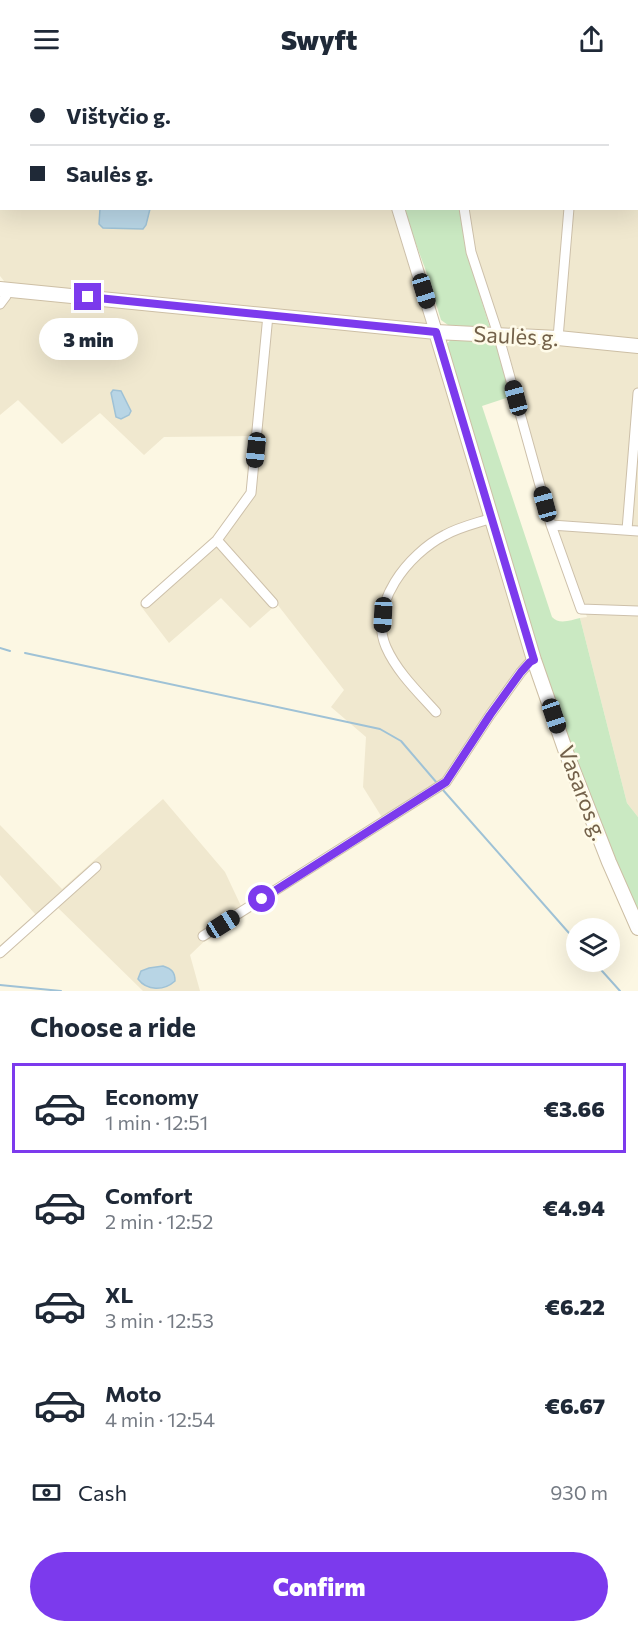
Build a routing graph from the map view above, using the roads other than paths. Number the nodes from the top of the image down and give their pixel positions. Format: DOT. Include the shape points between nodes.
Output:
graph roads {
  1 [pos="399,210"];
  2 [pos="464,210"];
  3 [pos="569,210"];
  4 [pos="4,289"];
  5 [pos="0,304"];
  6 [pos="268,315"];
  7 [pos="436,332"];
  8 [pos="498,334"];
  9 [pos="558,338"];
  10 [pos="638,346"];
  11 [pos="638,393"];
  12 [pos="492,518"];
  13 [pos="551,525"];
  14 [pos="627,530"];
  15 [pos="638,531"];
  16 [pos="217,540"];
  17 [pos="146,603"];
  18 [pos="273,603"];
  19 [pos="638,611"];
  20 [pos="534,660"];
  21 [pos="436,712"];
  22 [pos="96,867"];
  23 [pos="634,911"];
  24 [pos="638,928"];
  25 [pos="203,936"];
  26 [pos="0,953"];
  1 -- 7 [label="street, Vasaros g."];
  2 -- 8 [label="street" via="471,252"];
  3 -- 9 [label="street"];
  4 -- 5 [label="street" via="6,296"];
  4 -- 6 [label="main road, Saulės g."];
  6 -- 7 [label="main road, Saulės g."];
  6 -- 16 [label="street" via="251,493"];
  7 -- 8 [label="main road, Saulės g."];
  7 -- 12 [label="main road, Vasaros g."];
  8 -- 9 [label="main road, Saulės g."];
  8 -- 13 [label="street"];
  9 -- 10 [label="main road, Saulės g."];
  11 -- 14 [label="street"];
  12 -- 20 [label="main road, Vasaros g."];
  12 -- 21 [label="street" via="443,535 418,555 389,591 383,608 385,645 403,675"];
  13 -- 14 [label="street"];
  13 -- 19 [label="street" via="581,609"];
  14 -- 15 [label="street"];
  16 -- 17 [label="street"];
  16 -- 18 [label="street"];
  20 -- 23 [label="main road, Vasaros g." via="609,862"];
  20 -- 25 [label="street" via="521,672 446,782"];
  22 -- 26 [label="street"];
  23 -- 24 [label="main road, Vasaros g."];
}
